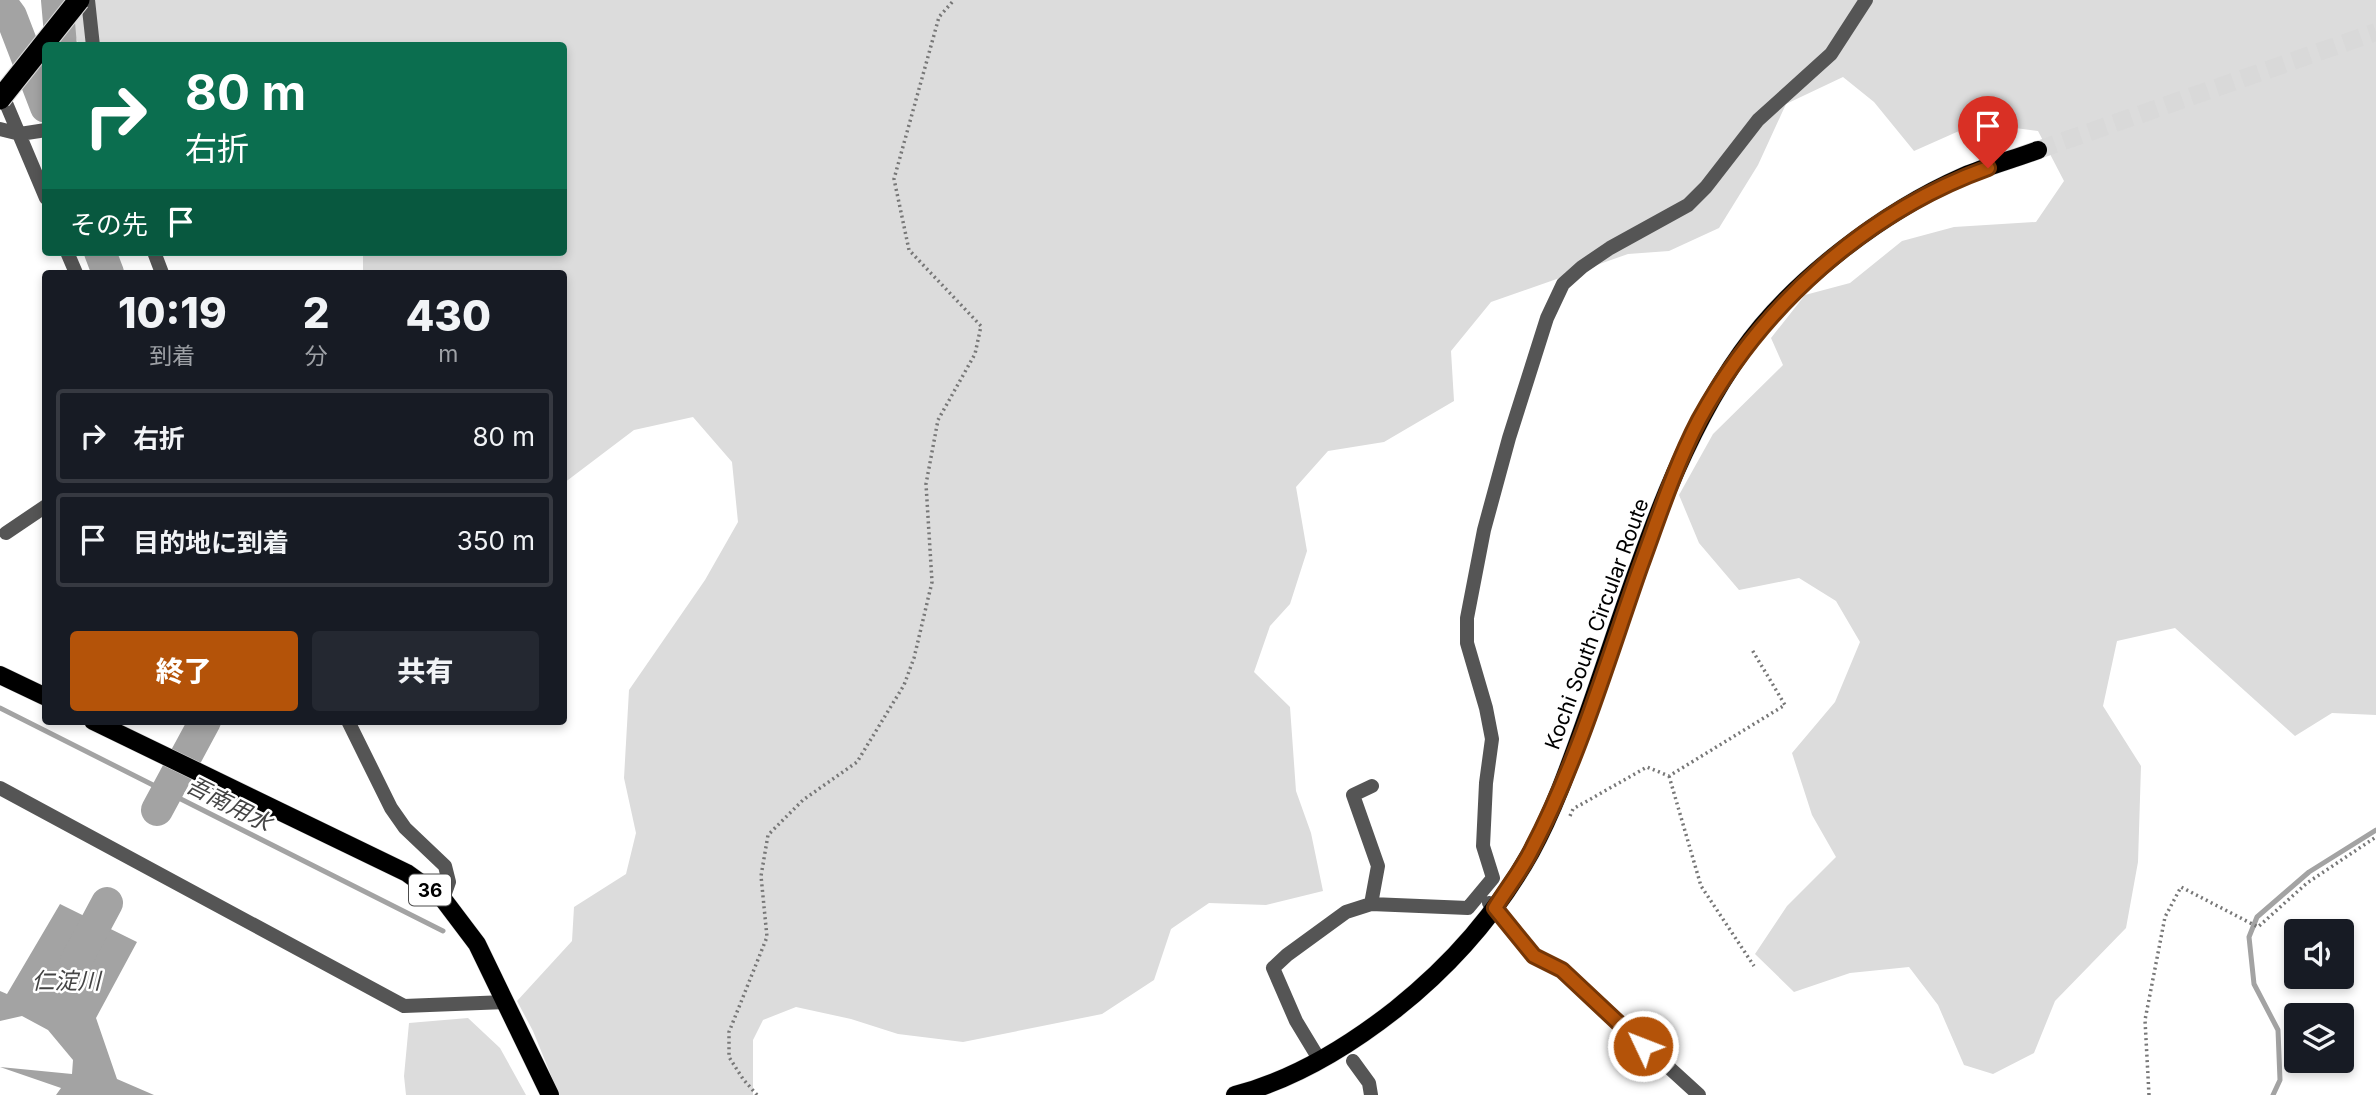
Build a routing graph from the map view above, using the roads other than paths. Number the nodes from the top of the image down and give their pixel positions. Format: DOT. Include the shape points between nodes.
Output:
graph roads {
  1 [pos="88,0"];
  2 [pos="1866,0"];
  3 [pos="72,2"];
  4 [pos="91,28"];
  5 [pos="42,42"];
  6 [pos="42,42"];
  7 [pos="93,42"];
  8 [pos="0,88"];
  9 [pos="0,99"];
  10 [pos="0,129"];
  11 [pos="42,131"];
  12 [pos="20,134"];
  13 [pos="2038,150"];
  14 [pos="42,188"];
  15 [pos="42,508"];
  16 [pos="2,533"];
  17 [pos="0,675"];
  18 [pos="42,695"];
  19 [pos="101,725"];
  20 [pos="350,725"];
  21 [pos="1372,786"];
  22 [pos="0,788"];
  23 [pos="1480,896"];
  24 [pos="443,900"];
  25 [pos="1371,904"];
  26 [pos="1495,908"];
  27 [pos="506,1002"];
  28 [pos="1319,1059"];
  29 [pos="1353,1061"];
  30 [pos="1260,1092"];
  31 [pos="550,1095"];
  32 [pos="1235,1095"];
  33 [pos="1371,1095"];
  34 [pos="1699,1095"];
  1 -- 4 [label="street"];
  2 -- 23 [label="street" via="1831,54 1758,120 1688,205 1582,267 1563,284 1548,318 1484,530 1467,618 1467,643 1492,740 1483,846 1493,878"];
  3 -- 4 [label="street"];
  3 -- 5 [label="highway, bridge"];
  4 -- 7 [label="street"];
  6 -- 9 [label="highway, bridge"];
  8 -- 12 [label="street"];
  10 -- 12 [label="street"];
  11 -- 12 [label="street"];
  12 -- 14 [label="street"];
  13 -- 26 [label="main road, Kochi South Circular Route" via="1964,177 1900,210 1841,250 1788,298 1742,351 1699,421 1660,512 1566,776 1531,851"];
  15 -- 16 [label="street"];
  17 -- 18 [label="main road"];
  19 -- 24 [label="main road, 36" via="407,873"];
  20 -- 24 [label="street" via="391,808 445,866 449,882"];
  21 -- 25 [label="street" via="1353,795 1378,866"];
  22 -- 27 [label="street" via="404,1006"];
  23 -- 25 [label="street" via="1468,908"];
  23 -- 26 [label="street"];
  24 -- 27 [label="main road, 36" via="477,944"];
  25 -- 28 [label="street" via="1346,912 1273,968"];
  26 -- 28 [label="main road, Kochi South Circular Route" via="1421,989 1368,1032"];
  26 -- 34 [label="street" via="1534,956 1562,970"];
  27 -- 31 [label="main road, 36"];
  28 -- 30 [label="main road, Kochi South Circular Route"];
  29 -- 33 [label="street" via="1369,1083"];
  30 -- 32 [label="main road, Kochi South Circular Route"];
}
